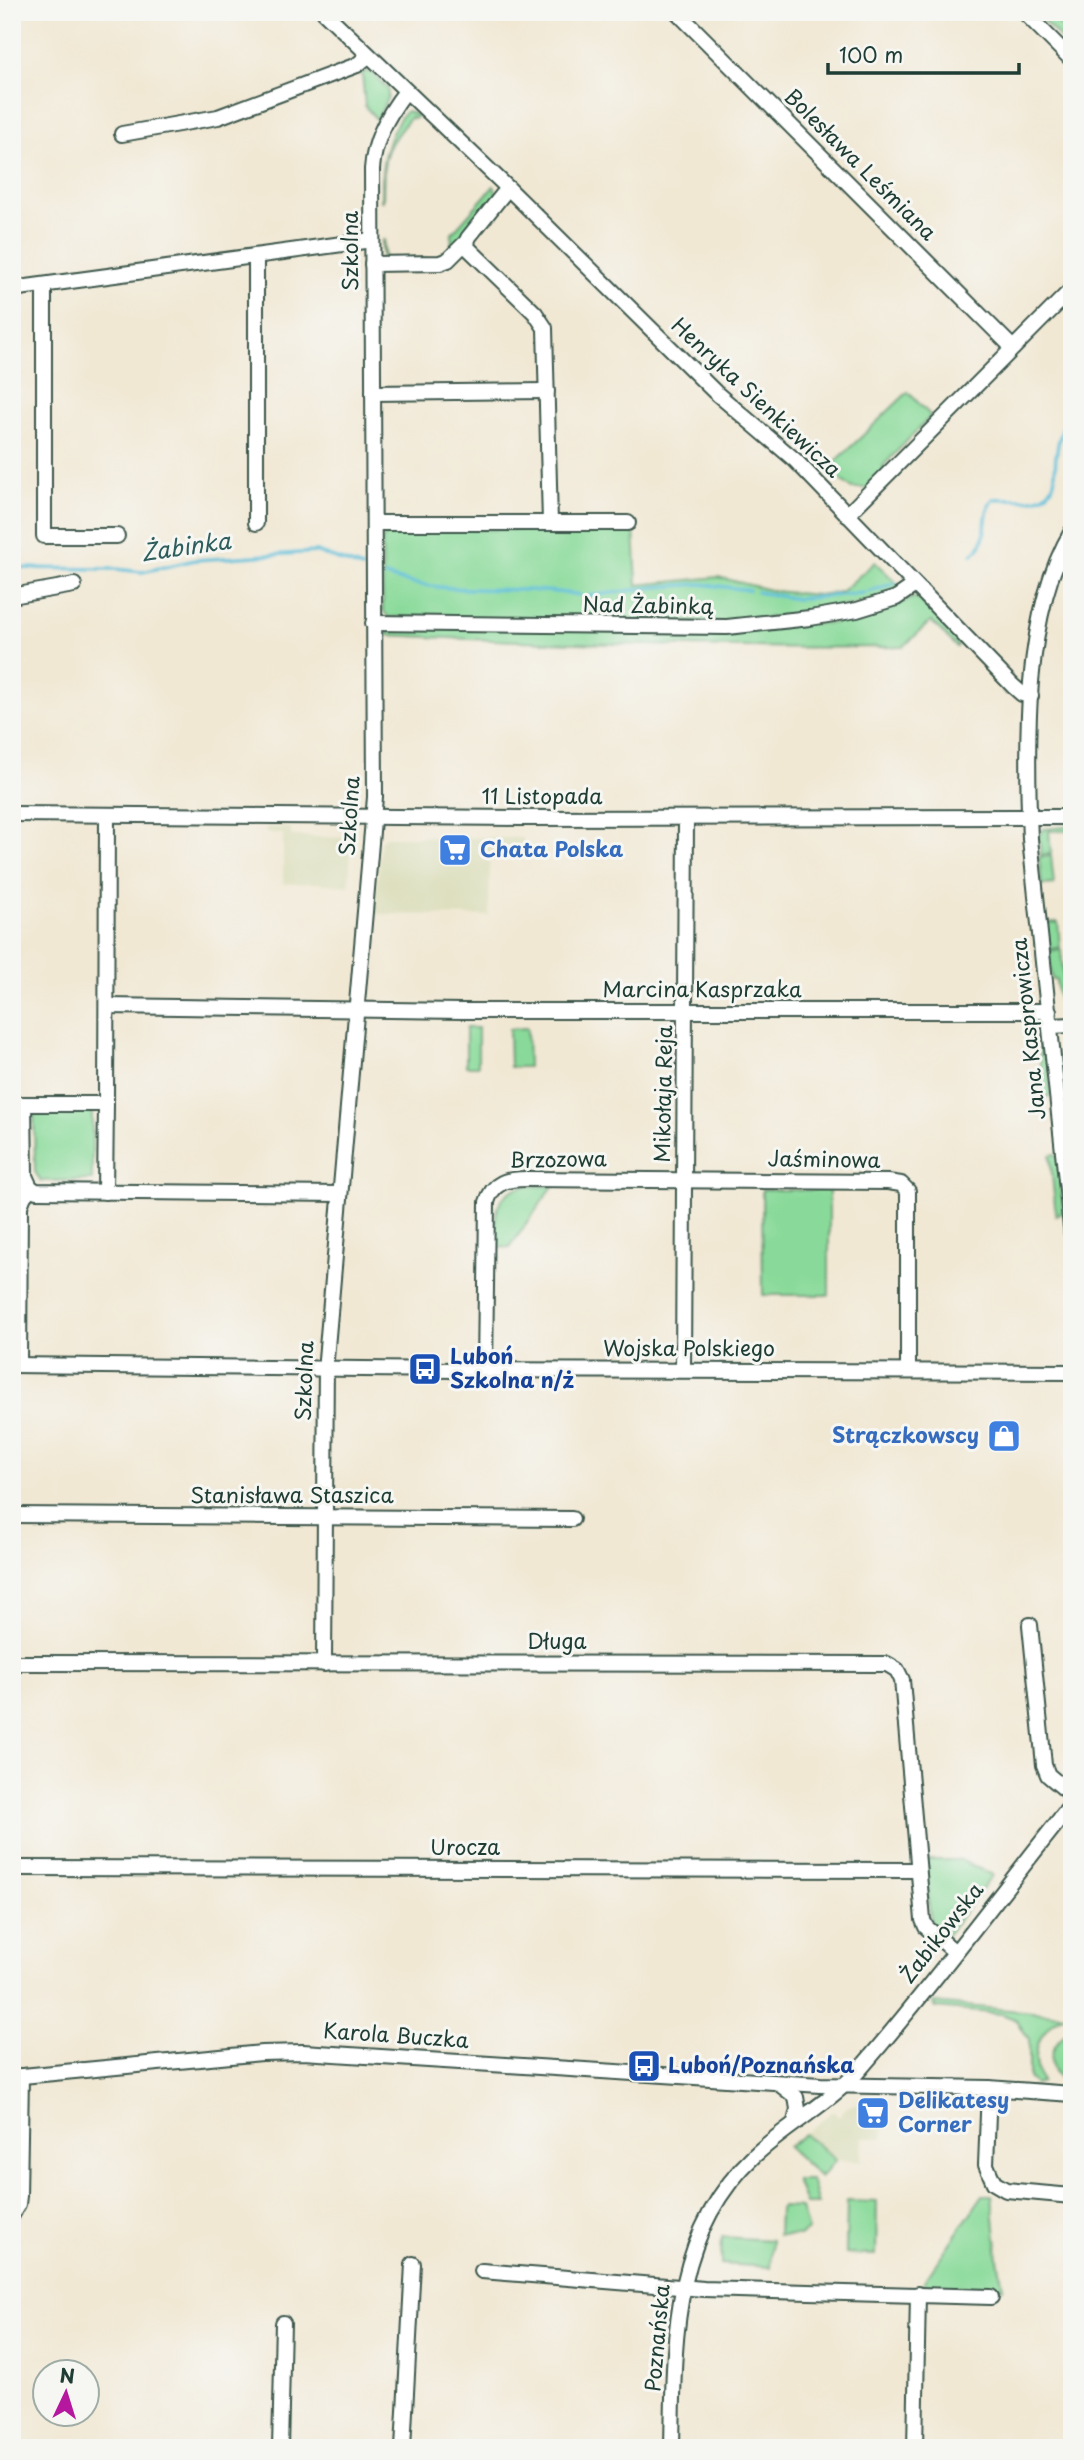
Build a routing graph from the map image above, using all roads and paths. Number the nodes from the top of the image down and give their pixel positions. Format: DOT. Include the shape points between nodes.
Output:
graph roads {
  1 [pos="324,12"];
  2 [pos="677,12"];
  3 [pos="1024,12"];
  4 [pos="368,56"];
  5 [pos="1072,60"];
  6 [pos="405,91"];
  7 [pos="122,134"];
  8 [pos="508,188"];
  9 [pos="372,240"];
  10 [pos="466,242"];
  11 [pos="256,257"];
  12 [pos="372,264"];
  13 [pos="44,285"];
  14 [pos="12,289"];
  15 [pos="1072,289"];
  16 [pos="1013,348"];
  17 [pos="547,391"];
  18 [pos="373,393"];
  19 [pos="847,515"];
  20 [pos="256,523"];
  21 [pos="374,523"];
  22 [pos="550,523"];
  23 [pos="628,523"];
  24 [pos="1072,531"];
  25 [pos="117,536"];
  26 [pos="74,585"];
  27 [pos="915,585"];
  28 [pos="12,596"];
  29 [pos="373,623"];
  30 [pos="1031,696"];
  31 [pos="12,814"];
  32 [pos="107,815"];
  33 [pos="372,817"];
  34 [pos="1030,817"];
  35 [pos="1072,817"];
  36 [pos="686,818"];
  37 [pos="107,1006"];
  38 [pos="355,1010"];
  39 [pos="686,1011"];
  40 [pos="1049,1011"];
  41 [pos="1072,1025"];
  42 [pos="1051,1026"];
  43 [pos="18,1104"];
  44 [pos="106,1104"];
  45 [pos="683,1180"];
  46 [pos="31,1188"];
  47 [pos="104,1192"];
  48 [pos="339,1194"];
  49 [pos="1072,1237"];
  50 [pos="16,1365"];
  51 [pos="325,1368"];
  52 [pos="485,1370"];
  53 [pos="682,1370"];
  54 [pos="908,1371"];
  55 [pos="1072,1372"];
  56 [pos="12,1515"];
  57 [pos="324,1517"];
  58 [pos="572,1519"];
  59 [pos="1030,1625"];
  60 [pos="12,1663"];
  61 [pos="324,1664"];
  62 [pos="1072,1795"];
  63 [pos="1072,1804"];
  64 [pos="12,1868"];
  65 [pos="918,1870"];
  66 [pos="955,1952"];
  67 [pos="17,2077"];
  68 [pos="777,2082"];
  69 [pos="842,2085"];
  70 [pos="989,2088"];
  71 [pos="1072,2094"];
  72 [pos="794,2122"];
  73 [pos="1072,2196"];
  74 [pos="12,2215"];
  75 [pos="413,2264"];
  76 [pos="482,2271"];
  77 [pos="682,2287"];
  78 [pos="918,2294"];
  79 [pos="991,2297"];
  80 [pos="283,2323"];
  81 [pos="280,2448"];
  82 [pos="403,2448"];
  83 [pos="672,2448"];
  84 [pos="915,2448"];
  1 -- 4 [label="street"];
  2 -- 16 [label="street, Bolesława Leśmiana"];
  3 -- 5 [label="street"];
  4 -- 6 [label="street"];
  4 -- 7 [label="street" via="357,65 218,117"];
  6 -- 8 [label="street, Henryka Sienkiewicza"];
  6 -- 9 [label="street, Szkolna" via="373,153"];
  8 -- 10 [label="street"];
  8 -- 19 [label="street, Henryka Sienkiewicza"];
  9 -- 11 [label="street"];
  9 -- 12 [label="street, Szkolna"];
  10 -- 12 [label="street" via="440,263"];
  10 -- 17 [label="street" via="473,255 543,324"];
  11 -- 13 [label="street"];
  11 -- 20 [label="street"];
  12 -- 18 [label="street, Szkolna"];
  13 -- 14 [label="street"];
  13 -- 25 [label="street" via="44,536"];
  15 -- 16 [label="street"];
  16 -- 19 [label="street"];
  17 -- 18 [label="street"];
  17 -- 22 [label="street"];
  18 -- 21 [label="street, Szkolna"];
  19 -- 27 [label="street, Henryka Sienkiewicza"];
  21 -- 22 [label="street"];
  21 -- 29 [label="street, Szkolna"];
  22 -- 23 [label="street"];
  24 -- 30 [label="street, Jana Kasprowicza" via="1043,604"];
  26 -- 28 [label="street"];
  27 -- 29 [label="street, Nad Żabinką" via="897,598 857,610 727,627"];
  27 -- 30 [label="street, Henryka Sienkiewicza" via="1016,689"];
  29 -- 33 [label="street, Szkolna"];
  30 -- 34 [label="street, Jana Kasprowicza"];
  31 -- 32 [label="street, 11 Listopada"];
  32 -- 33 [label="street, 11 Listopada"];
  32 -- 37 [label="street"];
  33 -- 36 [label="street, 11 Listopada"];
  33 -- 38 [label="street, Szkolna"];
  34 -- 35 [label="street, 11 Listopada"];
  34 -- 36 [label="street, 11 Listopada"];
  34 -- 40 [label="street, Jana Kasprowicza"];
  36 -- 39 [label="street, Mikołaja Reja"];
  37 -- 38 [label="street, Marcina Kasprzaka"];
  37 -- 44 [label="street"];
  38 -- 39 [label="street, Marcina Kasprzaka"];
  38 -- 48 [label="street, Szkolna"];
  39 -- 40 [label="street, Marcina Kasprzaka"];
  39 -- 45 [label="street, Mikołaja Reja"];
  40 -- 42 [label="street, Jana Kasprowicza"];
  41 -- 42 [label="street"];
  42 -- 49 [label="street, Jana Kasprowicza"];
  43 -- 44 [label="street"];
  43 -- 46 [label="street" via="25,1176"];
  44 -- 47 [label="street"];
  45 -- 52 [label="street, Brzozowa" via="512,1179 498,1184 487,1202"];
  45 -- 53 [label="street, Mikołaja Reja"];
  45 -- 54 [label="street, Jaśminowa" via="888,1182 905,1187"];
  46 -- 47 [label="street"];
  46 -- 50 [label="street" via="20,1206"];
  47 -- 48 [label="street"];
  48 -- 51 [label="street, Szkolna"];
  50 -- 51 [label="street, Wojska Polskiego"];
  51 -- 52 [label="street, Wojska Polskiego"];
  51 -- 57 [label="street, Szkolna"];
  52 -- 53 [label="street, Wojska Polskiego"];
  53 -- 54 [label="street, Wojska Polskiego"];
  54 -- 55 [label="street, Wojska Polskiego"];
  56 -- 57 [label="street, Stanisława Staszica"];
  57 -- 58 [label="street, Stanisława Staszica"];
  57 -- 61 [label="street, Szkolna"];
  59 -- 62 [label="street" via="1044,1765 1048,1775"];
  60 -- 61 [label="street, Długa"];
  61 -- 65 [label="street, Długa" via="893,1666 902,1680"];
  63 -- 66 [label="street, Żabikowska"];
  64 -- 65 [label="street, Urocza"];
  65 -- 66 [label="street" via="924,1923"];
  66 -- 69 [label="street, Żabikowska" via="873,2054"];
  67 -- 68 [label="street, Karola Buczka" via="303,2052"];
  67 -- 74 [label="street" via="19,2196"];
  68 -- 69 [label="street, Karola Buczka"];
  68 -- 72 [label="street" via="796,2097"];
  69 -- 70 [label="street, Karola Buczka"];
  69 -- 72 [label="street, Poznańska"];
  70 -- 71 [label="street, Karola Buczka"];
  70 -- 73 [label="street" via="986,2165 994,2183 1006,2190"];
  72 -- 77 [label="street, Poznańska" via="729,2185 701,2230"];
  75 -- 82 [label="street"];
  76 -- 77 [label="street"];
  77 -- 78 [label="street"];
  77 -- 83 [label="street, Poznańska"];
  78 -- 79 [label="street"];
  78 -- 84 [label="street"];
  80 -- 81 [label="street"];
}
